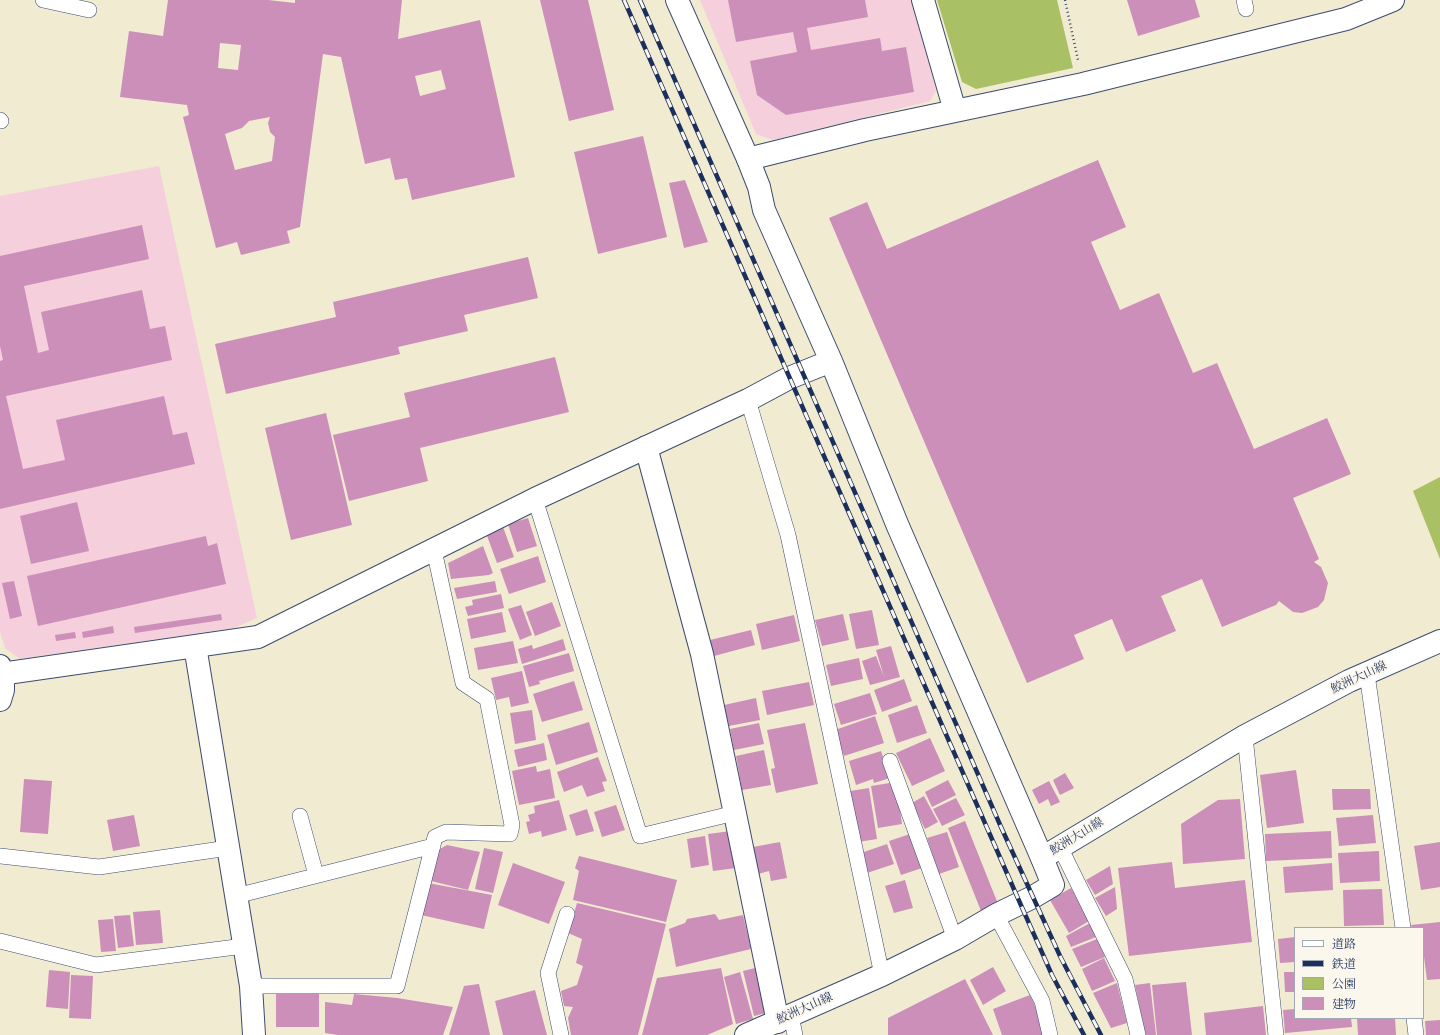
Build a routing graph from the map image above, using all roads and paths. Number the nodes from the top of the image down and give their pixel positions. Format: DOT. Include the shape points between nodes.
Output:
graph roads {
  1 [pos="43,0"];
  2 [pos="677,0"];
  3 [pos="923,0"];
  4 [pos="1065,0"];
  5 [pos="1393,0"];
  6 [pos="88,10"];
  7 [pos="1076,49"];
  8 [pos="955,111"];
  9 [pos="748,159"];
  10 [pos="831,361"];
  11 [pos="748,400"];
  12 [pos="646,447"];
  13 [pos="535,499"];
  14 [pos="434,550"];
  15 [pos="1440,641"];
  16 [pos="195,646"];
  17 [pos="1,671"];
  18 [pos="1367,674"];
  19 [pos="0,700"];
  20 [pos="1245,736"];
  21 [pos="890,761"];
  22 [pos="735,813"];
  23 [pos="300,816"];
  24 [pos="433,846"];
  25 [pos="1060,847"];
  26 [pos="228,848"];
  27 [pos="0,856"];
  28 [pos="1042,858"];
  29 [pos="316,875"];
  30 [pos="236,896"];
  31 [pos="566,914"];
  32 [pos="996,915"];
  33 [pos="1403,927"];
  34 [pos="955,939"];
  35 [pos="0,941"];
  36 [pos="244,946"];
  37 [pos="882,975"];
  38 [pos="251,986"];
  39 [pos="1414,1019"];
  40 [pos="788,1024"];
  41 [pos="254,1035"];
  42 [pos="561,1035"];
  43 [pos="746,1035"];
  44 [pos="1050,1035"];
  45 [pos="1138,1035"];
  46 [pos="1276,1035"];
  47 [pos="1416,1035"];
  1 -- 6 [label="lane"];
  2 -- 9 [label="street"];
  3 -- 8 [label="street"];
  4 -- 7 [label="path"];
  5 -- 8 [label="street" via="1346,19 1083,84"];
  8 -- 9 [label="street"];
  9 -- 10 [label="street" via="759,187 764,210"];
  10 -- 11 [label="street" via="789,378"];
  10 -- 28 [label="street" via="897,524"];
  11 -- 12 [label="street"];
  11 -- 37 [label="lane" via="788,535"];
  12 -- 13 [label="street"];
  12 -- 22 [label="street" via="702,654"];
  13 -- 14 [label="street"];
  13 -- 22 [label="lane" via="640,836"];
  14 -- 16 [label="street" via="258,637"];
  14 -- 24 [label="lane" via="463,683 487,699 512,825 510,834 446,832 435,837"];
  15 -- 18 [label="street, 鮫洲大山線"];
  16 -- 17 [label="street"];
  16 -- 26 [label="street"];
  17 -- 19 [label="street" via="3,690"];
  18 -- 20 [label="street, 鮫洲大山線"];
  18 -- 33 [label="lane"];
  20 -- 25 [label="street, 鮫洲大山線"];
  20 -- 46 [label="lane"];
  21 -- 34 [label="lane"];
  22 -- 40 [label="street"];
  23 -- 29 [label="lane"];
  24 -- 29 [label="lane"];
  24 -- 38 [label="lane" via="397,986"];
  25 -- 28 [label="street, 鮫洲大山線"];
  25 -- 45 [label="lane" via="1125,979"];
  26 -- 27 [label="lane" via="99,867"];
  26 -- 30 [label="street"];
  28 -- 32 [label="street, 鮫洲大山線" via="1053,885"];
  29 -- 30 [label="lane"];
  30 -- 36 [label="street"];
  31 -- 42 [label="lane" via="548,973"];
  32 -- 34 [label="street, 鮫洲大山線"];
  32 -- 44 [label="lane" via="1042,1001"];
  34 -- 37 [label="street, 鮫洲大山線"];
  35 -- 36 [label="lane" via="96,965"];
  36 -- 38 [label="street"];
  37 -- 40 [label="street, 鮫洲大山線"];
  38 -- 41 [label="street"];
  39 -- 47 [label="lane"];
  40 -- 43 [label="street, 鮫洲大山線"];
}
